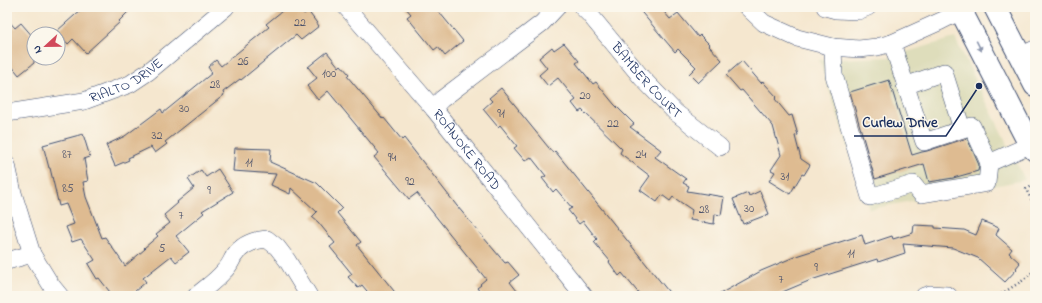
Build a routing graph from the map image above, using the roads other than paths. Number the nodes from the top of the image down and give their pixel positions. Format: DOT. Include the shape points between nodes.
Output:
graph roads {
  1 [pos="226,7"];
  2 [pos="346,7"];
  3 [pos="557,7"];
  4 [pos="582,7"];
  5 [pos="825,7"];
  6 [pos="868,7"];
  7 [pos="995,7"];
  8 [pos="749,8"];
  9 [pos="963,8"];
  10 [pos="892,43"];
  11 [pos="833,47"];
  12 [pos="1027,52"];
  13 [pos="1035,85"];
  14 [pos="906,86"];
  15 [pos="433,108"];
  16 [pos="7,113"];
  17 [pos="962,129"];
  18 [pos="720,147"];
  19 [pos="1033,147"];
  20 [pos="989,163"];
  21 [pos="7,165"];
  22 [pos="32,254"];
  23 [pos="7,261"];
  24 [pos="60,296"];
  25 [pos="196,296"];
  26 [pos="309,296"];
  27 [pos="584,296"];
  28 [pos="924,296"];
  29 [pos="949,296"];
  1 -- 16 [label="street, RIALTO DRIVE" via="130,84 84,101"];
  2 -- 15 [label="street, ROANOKE ROAD"];
  3 -- 15 [label="street" via="542,23"];
  4 -- 18 [label="street, BAMBER COURT" via="642,78 675,112"];
  5 -- 6 [label="street" via="858,11"];
  7 -- 12 [label="main road"];
  8 -- 11 [label="street" via="764,23 797,38"];
  9 -- 10 [label="street"];
  9 -- 19 [label="main road, one-way"];
  10 -- 11 [label="street" via="859,49"];
  10 -- 14 [label="street"];
  11 -- 20 [label="street" via="834,76 870,197 913,184 921,194 987,183"];
  12 -- 13 [label="main road"];
  14 -- 17 [label="street" via="924,142"];
  14 -- 17 [label="street" via="944,72"];
  15 -- 27 [label="street, ROANOKE ROAD"];
  17 -- 20 [label="street" via="972,126"];
  19 -- 20 [label="street"];
  21 -- 22 [label="street"];
  22 -- 23 [label="street"];
  22 -- 24 [label="street"];
  25 -- 26 [label="street" via="220,276 239,249 257,240 267,239 287,260"];
  28 -- 29 [label="street"];
}
